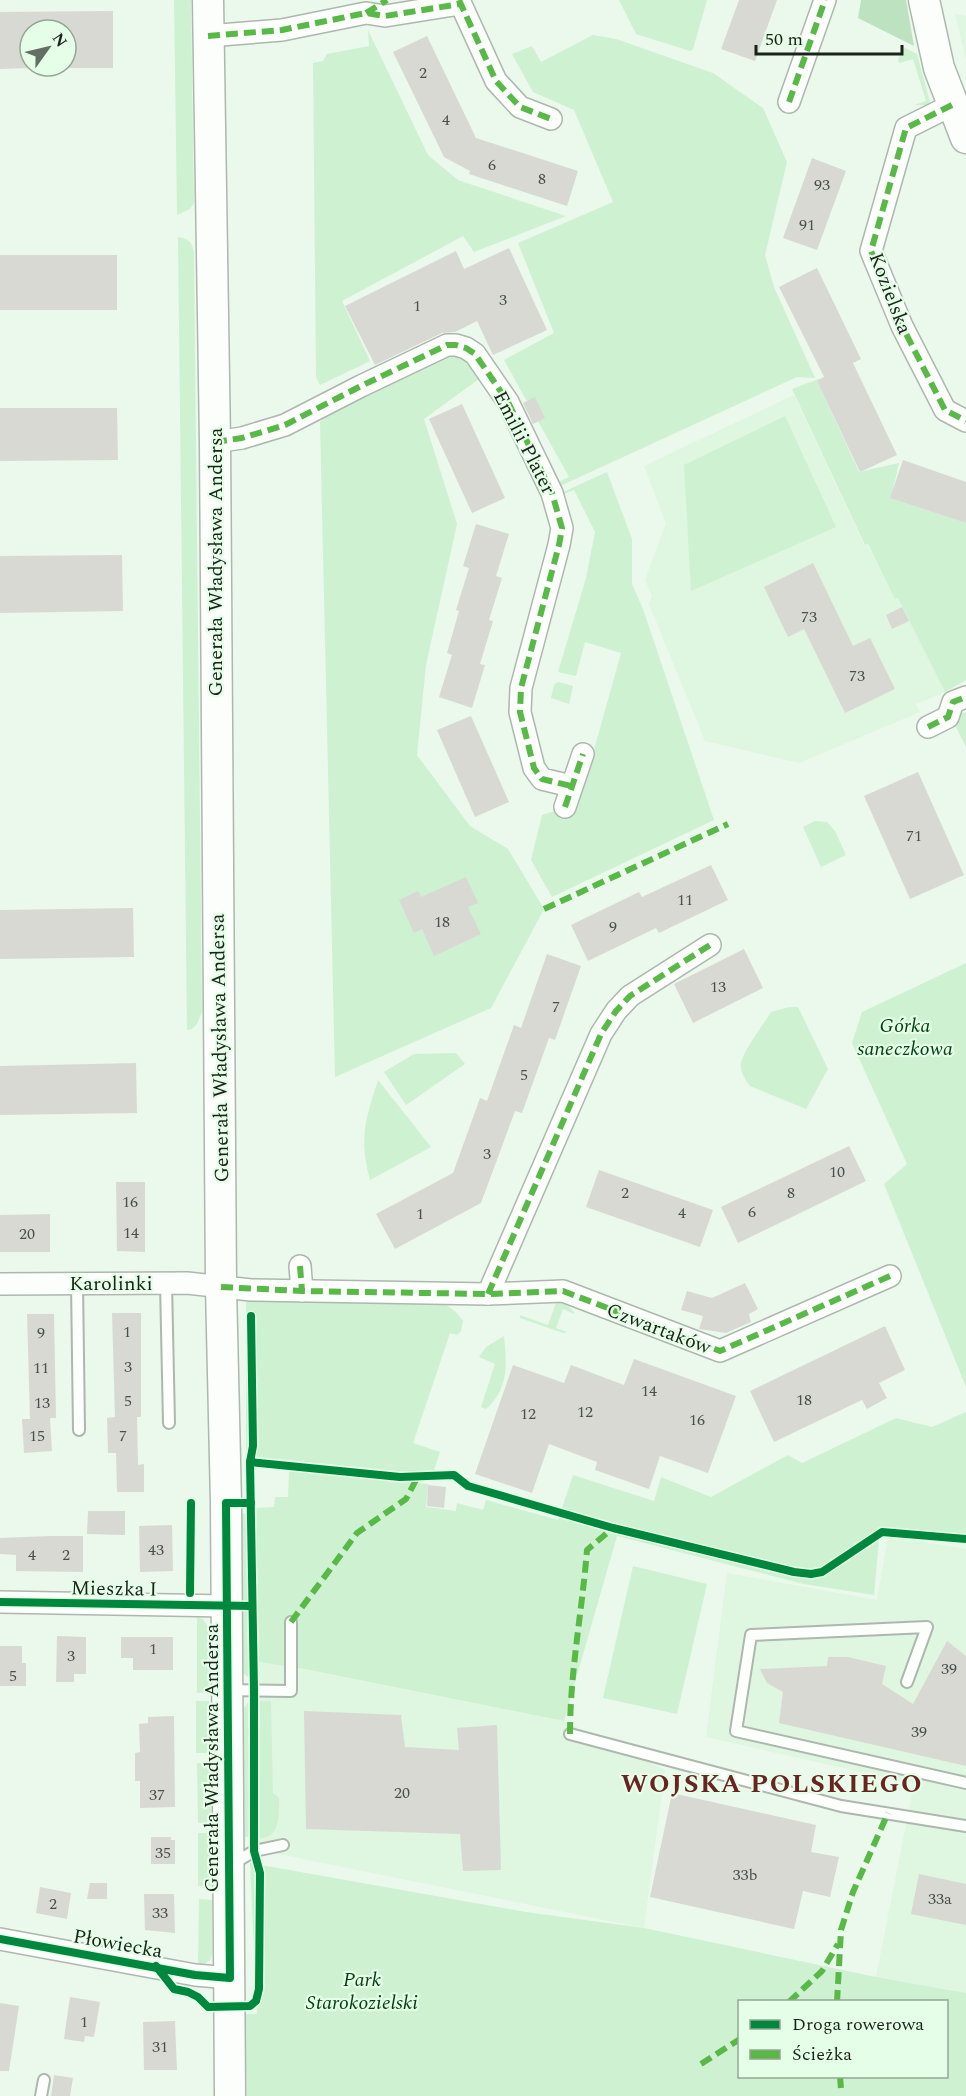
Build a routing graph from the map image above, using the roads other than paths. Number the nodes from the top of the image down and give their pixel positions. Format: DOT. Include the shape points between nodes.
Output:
graph roads {
  1 [pos="208,0"];
  2 [pos="387,0"];
  3 [pos="825,0"];
  4 [pos="924,0"];
  5 [pos="459,2"];
  6 [pos="366,13"];
  7 [pos="208,36"];
  8 [pos="789,102"];
  9 [pos="959,102"];
  10 [pos="551,119"];
  11 [pos="966,138"];
  12 [pos="966,421"];
  13 [pos="214,442"];
  14 [pos="966,697"];
  15 [pos="928,727"];
  16 [pos="583,754"];
  17 [pos="571,786"];
  18 [pos="565,807"];
  19 [pos="710,945"];
  20 [pos="300,1266"];
  21 [pos="890,1276"];
  22 [pos="77,1283"];
  23 [pos="166,1283"];
  24 [pos="0,1284"];
  25 [pos="221,1287"];
  26 [pos="302,1291"];
  27 [pos="488,1294"];
  28 [pos="169,1423"];
  29 [pos="79,1430"];
  30 [pos="0,1602"];
  31 [pos="227,1606"];
  32 [pos="291,1622"];
  33 [pos="906,1682"];
  34 [pos="228,1690"];
  35 [pos="570,1734"];
  36 [pos="966,1783"];
  37 [pos="966,1826"];
  38 [pos="283,1845"];
  39 [pos="228,1866"];
  40 [pos="0,1939"];
  41 [pos="230,1977"];
  42 [pos="44,2080"];
  43 [pos="41,2096"];
  44 [pos="230,2096"];
  1 -- 7 [label="street, Generała Władysława Andersa"];
  2 -- 6 [label="street"];
  3 -- 8 [label="street"];
  4 -- 9 [label="street" via="939,68"];
  5 -- 6 [label="street" via="386,16"];
  5 -- 10 [label="street" via="501,88 520,107"];
  6 -- 7 [label="street" via="282,30"];
  7 -- 13 [label="street, Generała Władysława Andersa"];
  9 -- 11 [label="street"];
  9 -- 12 [label="street, Kozielska" via="906,128 871,251 902,326 945,410"];
  13 -- 17 [label="street, Emilii Plater" via="285,425 447,345 476,354 508,402 552,493 562,528 520,688 520,712 534,768 542,779"];
  13 -- 25 [label="street, Generała Władysława Andersa"];
  14 -- 15 [label="street" via="953,702 948,717"];
  16 -- 17 [label="street"];
  17 -- 18 [label="street"];
  19 -- 27 [label="street" via="630,996 601,1034"];
  20 -- 26 [label="street"];
  21 -- 27 [label="street, Czwartaków" via="720,1351 563,1291"];
  22 -- 23 [label="street, Karolinki"];
  22 -- 24 [label="street, Karolinki"];
  22 -- 29 [label="lane"];
  23 -- 25 [label="street, Karolinki"];
  23 -- 28 [label="lane"];
  25 -- 26 [label="street, Czwartaków"];
  25 -- 31 [label="street, Generała Władysława Andersa"];
  26 -- 27 [label="street, Czwartaków"];
  30 -- 31 [label="street, Mieszka I"];
  31 -- 34 [label="street, Generała Władysława Andersa"];
  32 -- 34 [label="lane" via="291,1691"];
  33 -- 36 [label="lane" via="927,1628 750,1635 736,1731"];
  34 -- 39 [label="street, Generała Władysława Andersa"];
  35 -- 37 [label="lane" via="841,1806"];
  38 -- 39 [label="lane" via="254,1851"];
  39 -- 41 [label="street, Generała Władysława Andersa"];
  40 -- 41 [label="street, Płowiecka" via="195,1975"];
  41 -- 44 [label="street, Generała Władysława Andersa"];
  42 -- 43 [label="lane"];
}
